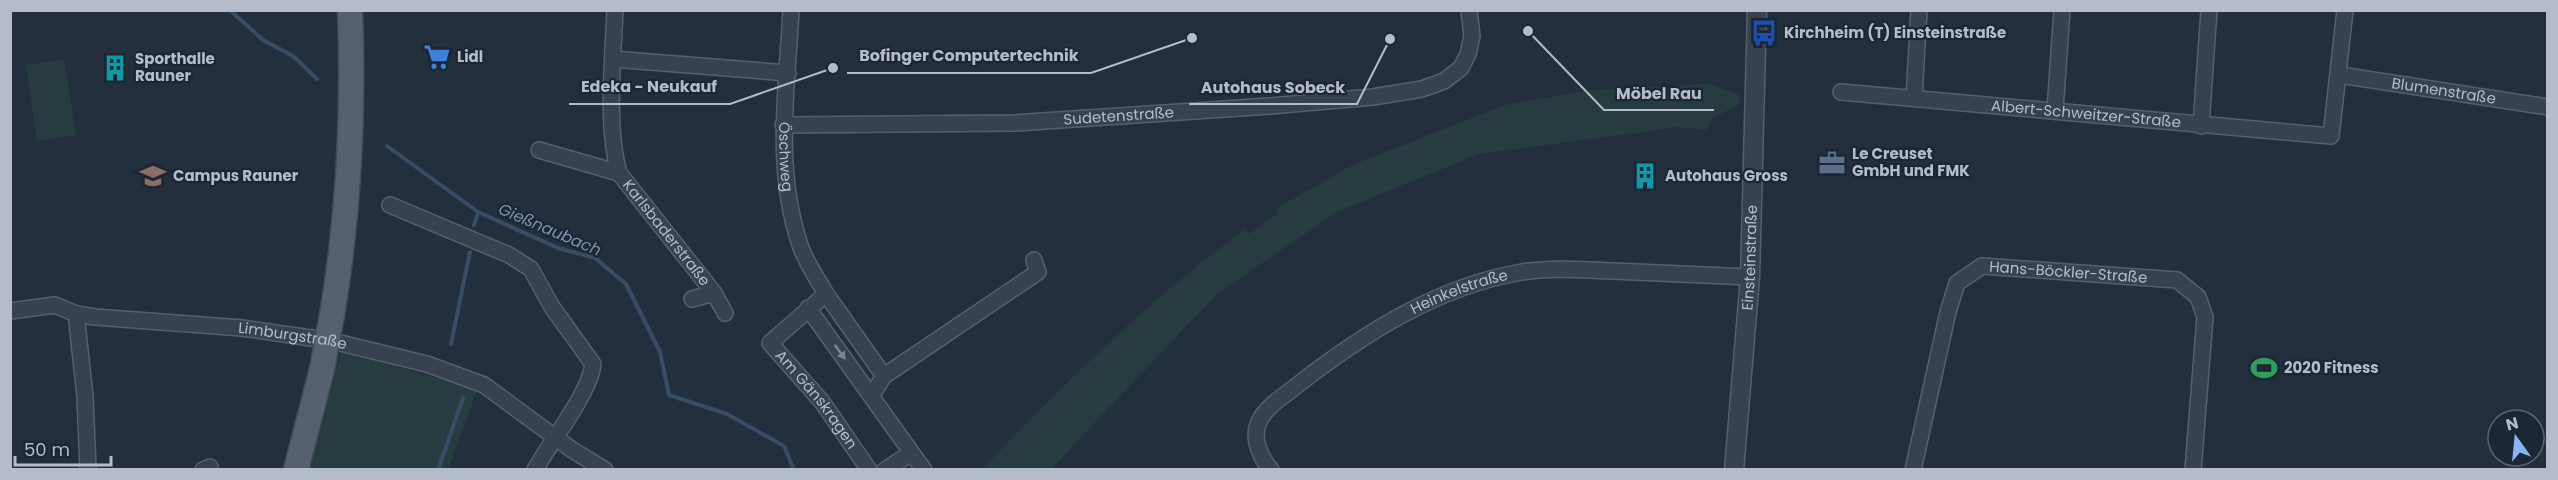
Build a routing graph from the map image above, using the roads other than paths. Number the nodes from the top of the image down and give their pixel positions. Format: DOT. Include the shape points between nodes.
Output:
graph roads {
  1 [pos="350,10"];
  2 [pos="615,10"];
  3 [pos="791,10"];
  4 [pos="1469,10"];
  5 [pos="1757,10"];
  6 [pos="1919,10"];
  7 [pos="2062,10"];
  8 [pos="2209,10"];
  9 [pos="2345,10"];
  10 [pos="613,59"];
  11 [pos="788,73"];
  12 [pos="2340,75"];
  13 [pos="1841,92"];
  14 [pos="1914,98"];
  15 [pos="2547,107"];
  16 [pos="2055,110"];
  17 [pos="783,125"];
  18 [pos="2201,126"];
  19 [pos="539,150"];
  20 [pos="619,173"];
  21 [pos="390,204"];
  22 [pos="1034,260"];
  23 [pos="1750,277"];
  24 [pos="714,293"];
  25 [pos="826,294"];
  26 [pos="692,299"];
  27 [pos="808,308"];
  28 [pos="10,311"];
  29 [pos="725,313"];
  30 [pos="76,314"];
  31 [pos="884,376"];
  32 [pos="871,396"];
  33 [pos="554,436"];
  34 [pos="911,453"];
  35 [pos="88,470"];
  36 [pos="296,470"];
  37 [pos="535,470"];
  38 [pos="605,470"];
  39 [pos="869,470"];
  40 [pos="885,470"];
  41 [pos="924,470"];
  42 [pos="1271,470"];
  43 [pos="1734,470"];
  44 [pos="1912,470"];
  45 [pos="2193,470"];
  1 -- 36 [label="main road, bridge" via="351,148 343,239 322,369"];
  2 -- 10 [label="street, Karlsbaderstraße"];
  3 -- 11 [label="street, Öschweg"];
  4 -- 17 [label="street, Sudetenstraße" via="1472,36 1461,68 1444,81 1412,91 1270,106 1014,123"];
  5 -- 23 [label="street, Einsteinstraße"];
  6 -- 14 [label="street"];
  7 -- 16 [label="street"];
  8 -- 18 [label="street"];
  9 -- 12 [label="street"];
  10 -- 11 [label="street"];
  10 -- 20 [label="street, Karlsbaderstraße" via="614,154"];
  11 -- 17 [label="street, Öschweg"];
  12 -- 15 [label="street, Blumenstraße"];
  12 -- 18 [label="street, Albert-Schweitzer-Straße" via="2331,136"];
  13 -- 14 [label="street, Albert-Schweitzer-Straße"];
  14 -- 16 [label="street, Albert-Schweitzer-Straße"];
  16 -- 18 [label="street, Albert-Schweitzer-Straße"];
  17 -- 25 [label="street, Öschweg" via="788,203 801,247"];
  19 -- 20 [label="street, Karlsbaderstraße"];
  20 -- 24 [label="street, Karlsbaderstraße"];
  21 -- 33 [label="street" via="509,255 531,269 552,307 593,364 592,373"];
  22 -- 31 [label="street" via="1038,272"];
  23 -- 42 [label="street, Heinkelstraße" via="1550,269 1504,276 1450,292 1395,319 1338,354 1270,407 1258,423 1256,435 1260,454"];
  23 -- 43 [label="street, Einsteinstraße"];
  24 -- 26 [label="street, Karlsbaderstraße"];
  24 -- 29 [label="street, Karlsbaderstraße"];
  25 -- 27 [label="street"];
  25 -- 31 [label="street, Öschweg"];
  27 -- 32 [label="street, one-way"];
  27 -- 39 [label="street, Am Gänskragen" via="770,343 823,403"];
  28 -- 30 [label="street, Limburgstraße" via="56,305"];
  30 -- 33 [label="street, Limburgstraße" via="242,328 333,341 401,357 484,384"];
  30 -- 35 [label="street"];
  31 -- 32 [label="street"];
  32 -- 34 [label="street"];
  33 -- 37 [label="street"];
  33 -- 38 [label="street, Limburgstraße"];
  34 -- 40 [label="street"];
  34 -- 41 [label="street"];
  44 -- 45 [label="street, Hans-Böckler-Straße" via="1957,283 1982,266 2177,280 2198,297 2205,317"];
}
